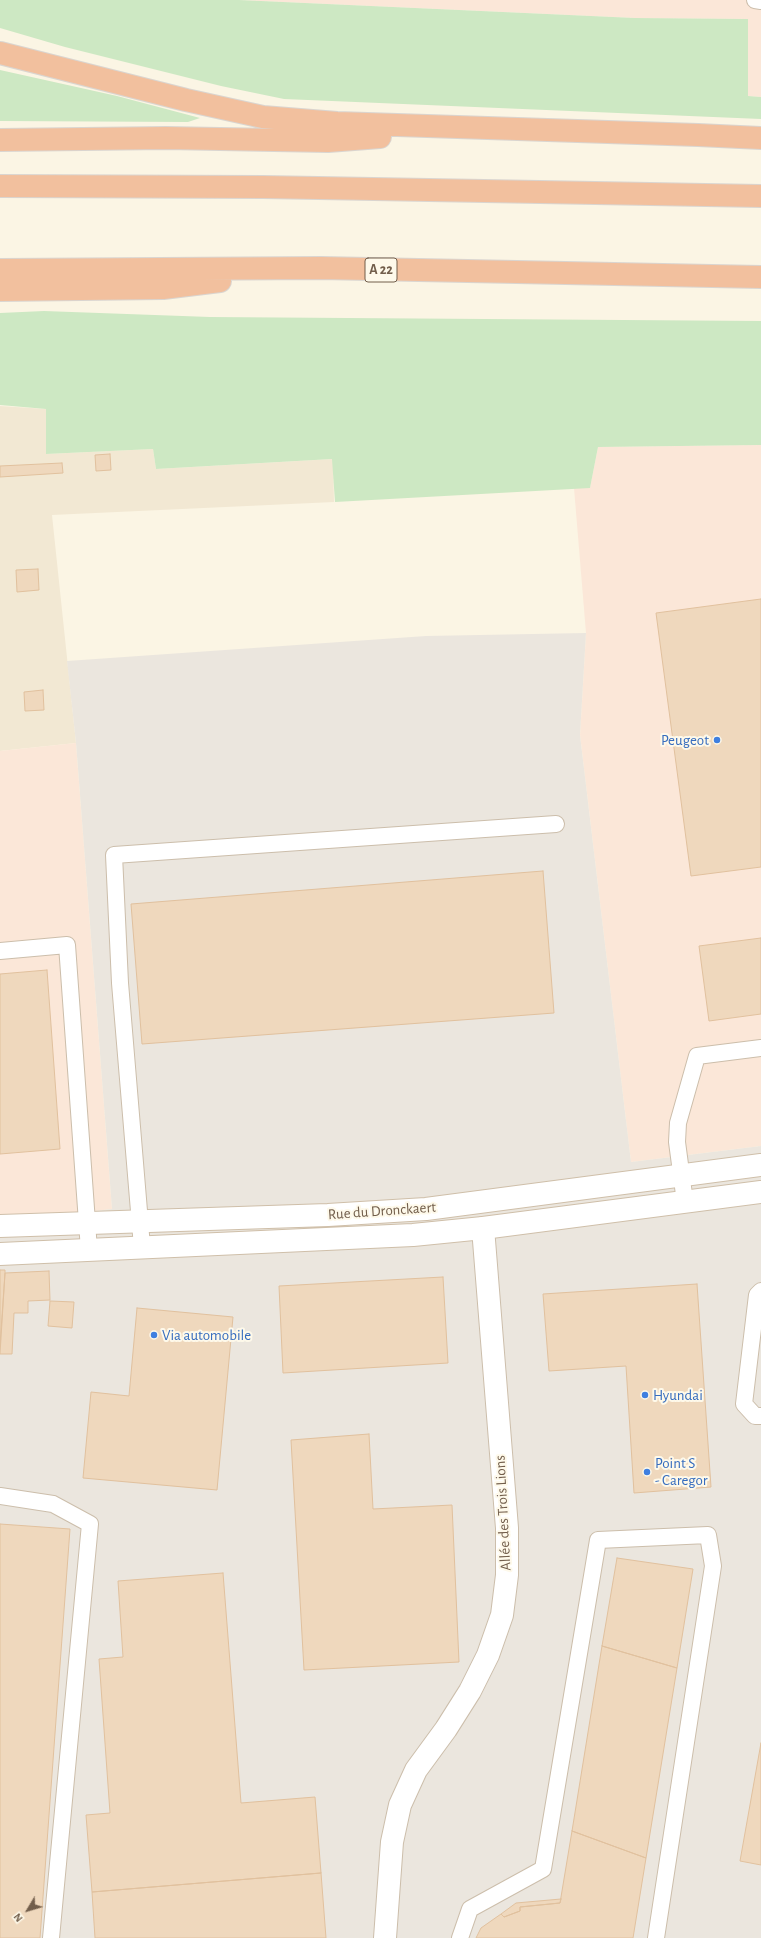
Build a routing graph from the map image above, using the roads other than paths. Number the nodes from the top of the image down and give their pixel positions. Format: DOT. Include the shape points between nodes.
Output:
graph roads {
  1 [pos="755,0"];
  2 [pos="761,1"];
  3 [pos="0,53"];
  4 [pos="495,129"];
  5 [pos="761,138"];
  6 [pos="0,140"];
  7 [pos="0,186"];
  8 [pos="761,196"];
  9 [pos="321,268"];
  10 [pos="0,270"];
  11 [pos="761,277"];
  12 [pos="0,290"];
  13 [pos="556,824"];
  14 [pos="0,951"];
  15 [pos="761,1048"];
  16 [pos="761,1164"];
  17 [pos="680,1175"];
  18 [pos="761,1192"];
  19 [pos="684,1202"];
  20 [pos="140,1220"];
  21 [pos="86,1223"];
  22 [pos="0,1226"];
  23 [pos="483,1228"];
  24 [pos="142,1247"];
  25 [pos="89,1250"];
  26 [pos="0,1254"];
  27 [pos="761,1291"];
  28 [pos="761,1416"];
  29 [pos="0,1496"];
  30 [pos="51,1938"];
  31 [pos="385,1938"];
  32 [pos="460,1938"];
  33 [pos="656,1938"];
  1 -- 2 [label="lane"];
  3 -- 4 [label="highway" via="164,95 263,117 337,124"];
  4 -- 5 [label="highway"];
  4 -- 6 [label="highway" via="328,141 166,138"];
  7 -- 8 [label="highway" via="263,187"];
  9 -- 10 [label="highway, A 22"];
  9 -- 11 [label="highway, A 22"];
  9 -- 12 [label="highway" via="163,288"];
  13 -- 20 [label="lane" via="114,855 120,983"];
  14 -- 21 [label="lane" via="67,945"];
  15 -- 17 [label="lane" via="698,1056 678,1123"];
  16 -- 17 [label="main road, Rue du Dronckaert"];
  17 -- 19 [label="lane"];
  17 -- 20 [label="main road, Rue du Dronckaert" via="419,1209 328,1215"];
  18 -- 19 [label="main road, Rue du Dronckaert"];
  19 -- 23 [label="main road, Rue du Dronckaert"];
  20 -- 21 [label="main road, Rue du Dronckaert"];
  20 -- 24 [label="lane"];
  21 -- 22 [label="main road, Rue du Dronckaert"];
  21 -- 25 [label="lane"];
  23 -- 24 [label="main road, Rue du Dronckaert" via="413,1234"];
  23 -- 31 [label="main road, Allée des Trois Lions" via="507,1528 507,1575 502,1615 488,1655 470,1692 416,1770 400,1805 392,1842"];
  24 -- 25 [label="main road, Rue du Dronckaert"];
  25 -- 26 [label="main road, Rue du Dronckaert"];
  27 -- 28 [label="lane" via="757,1295 744,1404 755,1416"];
  29 -- 30 [label="lane" via="53,1504 90,1524"];
  32 -- 33 [label="lane" via="470,1909 543,1869 598,1540 708,1536 713,1566"];
}
